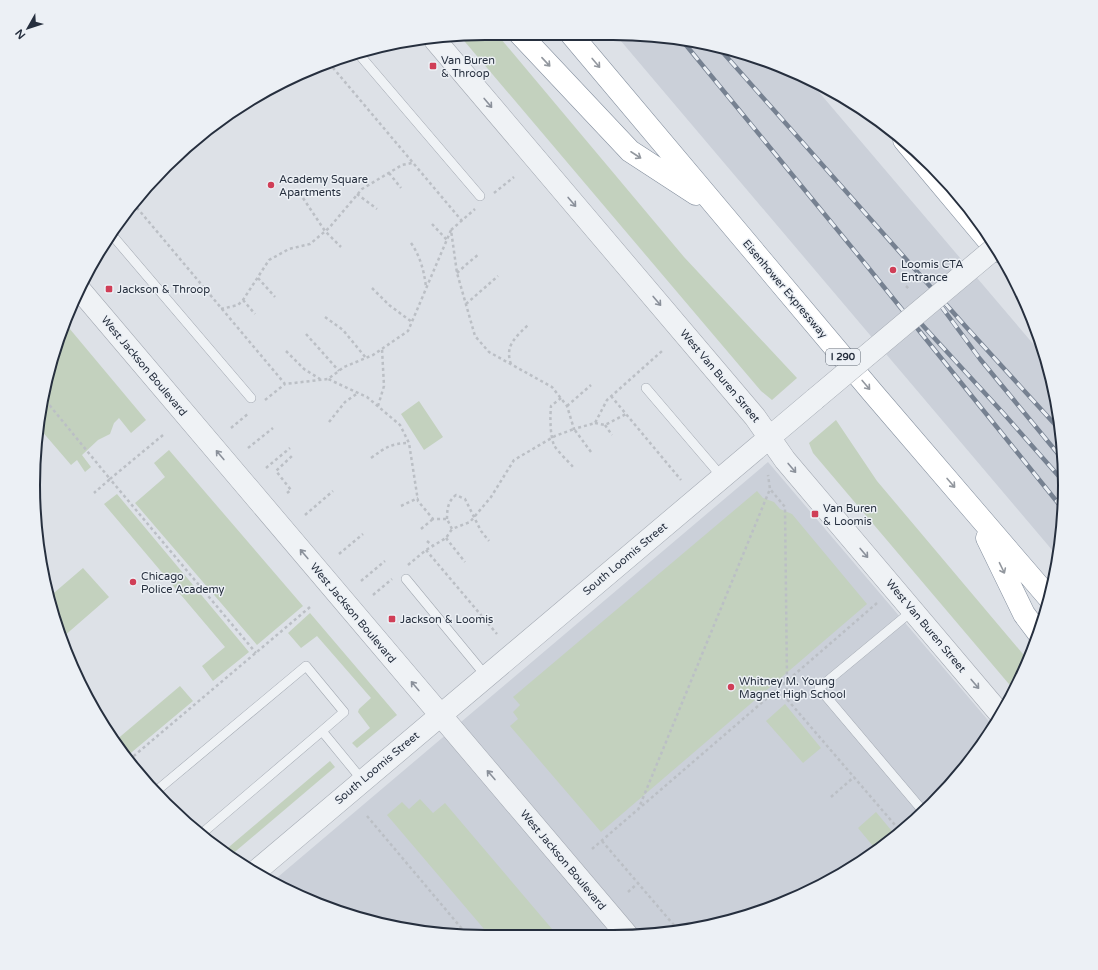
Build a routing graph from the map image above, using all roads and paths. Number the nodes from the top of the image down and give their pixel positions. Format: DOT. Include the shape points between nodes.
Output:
graph roads {
  1 [pos="526,40"];
  2 [pos="576,40"];
  3 [pos="437,43"];
  4 [pos="362,58"];
  5 [pos="333,67"];
  6 [pos="412,163"];
  7 [pos="389,173"];
  8 [pos="401,188"];
  9 [pos="357,194"];
  10 [pos="480,196"];
  11 [pos="303,198"];
  12 [pos="714,205"];
  13 [pos="137,208"];
  14 [pos="377,209"];
  15 [pos="462,221"];
  16 [pos="432,224"];
  17 [pos="325,231"];
  18 [pos="115,238"];
  19 [pos="447,240"];
  20 [pos="411,243"];
  21 [pos="341,247"];
  22 [pos="991,251"];
  23 [pos="480,254"];
  24 [pos="457,274"];
  25 [pos="498,276"];
  26 [pos="258,278"];
  27 [pos="906,286"];
  28 [pos="372,288"];
  29 [pos="426,289"];
  30 [pos="909,289"];
  31 [pos="83,294"];
  32 [pos="275,297"];
  33 [pos="243,300"];
  34 [pos="466,304"];
  35 [pos="221,309"];
  36 [pos="255,314"];
  37 [pos="325,317"];
  38 [pos="412,322"];
  39 [pos="529,324"];
  40 [pos="306,334"];
  41 [pos="382,349"];
  42 [pos="662,350"];
  43 [pos="286,351"];
  44 [pos="366,358"];
  45 [pos="511,364"];
  46 [pos="339,371"];
  47 [pos="328,379"];
  48 [pos="321,380"];
  49 [pos="591,385"];
  50 [pos="646,388"];
  51 [pos="358,393"];
  52 [pos="611,396"];
  53 [pos="251,398"];
  54 [pos="561,398"];
  55 [pos="48,403"];
  56 [pos="378,406"];
  57 [pos="567,406"];
  58 [pos="626,414"];
  59 [pos="329,422"];
  60 [pos="595,423"];
  61 [pos="605,425"];
  62 [pos="273,428"];
  63 [pos="574,429"];
  64 [pos="163,435"];
  65 [pos="612,435"];
  66 [pos="553,437"];
  67 [pos="769,437"];
  68 [pos="409,443"];
  69 [pos="248,448"];
  70 [pos="290,448"];
  71 [pos="591,452"];
  72 [pos="294,454"];
  73 [pos="371,458"];
  74 [pos="573,467"];
  75 [pos="266,468"];
  76 [pos="768,476"];
  77 [pos="722,477"];
  78 [pos="110,479"];
  79 [pos="681,480"];
  80 [pos="770,489"];
  81 [pos="333,491"];
  82 [pos="94,492"];
  83 [pos="287,493"];
  84 [pos="418,498"];
  85 [pos="401,506"];
  86 [pos="972,508"];
  87 [pos="305,515"];
  88 [pos="474,517"];
  89 [pos="433,519"];
  90 [pos="446,519"];
  91 [pos="452,529"];
  92 [pos="421,530"];
  93 [pos="363,534"];
  94 [pos="446,538"];
  95 [pos="427,541"];
  96 [pos="489,541"];
  97 [pos="433,546"];
  98 [pos="426,550"];
  99 [pos="339,554"];
  100 [pos="385,561"];
  101 [pos="465,562"];
  102 [pos="402,570"];
  103 [pos="397,575"];
  104 [pos="406,579"];
  105 [pos="361,581"];
  106 [pos="1045,593"];
  107 [pos="373,595"];
  108 [pos="877,604"];
  109 [pos="310,607"];
  110 [pos="912,611"];
  111 [pos="1034,628"];
  112 [pos="497,634"];
  113 [pos="256,652"];
  114 [pos="486,676"];
  115 [pos="787,681"];
  116 [pos="997,710"];
  117 [pos="440,716"];
  118 [pos="322,731"];
  119 [pos="133,757"];
  120 [pos="854,777"];
  121 [pos="363,781"];
  122 [pos="159,788"];
  123 [pos="832,797"];
  124 [pos="920,807"];
  125 [pos="638,810"];
  126 [pos="367,816"];
  127 [pos="897,827"];
  128 [pos="205,831"];
  129 [pos="602,841"];
  130 [pos="592,849"];
  131 [pos="259,868"];
  132 [pos="638,883"];
  133 [pos="628,892"];
  134 [pos="607,912"];
  135 [pos="674,925"];
  136 [pos="462,929"];
  137 [pos="617,930"];
  138 [pos="622,930"];
  1 -- 12 [label="highway, one-way" via="630,151"];
  2 -- 12 [label="highway, Eisenhower Expressway / I 290, one-way"];
  3 -- 67 [label="street, West Van Buren Street, one-way" via="750,411"];
  4 -- 10 [label="lane"];
  5 -- 6 [label="path"];
  6 -- 7 [label="path"];
  6 -- 15 [label="path"];
  7 -- 8 [label="path"];
  7 -- 9 [label="path"];
  9 -- 14 [label="path"];
  9 -- 17 [label="path"];
  11 -- 17 [label="path"];
  12 -- 86 [label="highway, Eisenhower Expressway / I 290, one-way"];
  13 -- 35 [label="path"];
  16 -- 19 [label="path"];
  17 -- 21 [label="path"];
  17 -- 26 [label="path" via="310,244 288,249 269,260"];
  18 -- 53 [label="lane"];
  19 -- 24 [label="path" via="451,230"];
  19 -- 29 [label="path"];
  20 -- 29 [label="path" via="419,255"];
  22 -- 67 [label="street, South Loomis Street, bridge"];
  23 -- 24 [label="path"];
  24 -- 34 [label="path"];
  25 -- 34 [label="path"];
  26 -- 32 [label="path"];
  26 -- 33 [label="path"];
  27 -- 30 [label="path"];
  28 -- 38 [label="path"];
  29 -- 38 [label="path"];
  117 -- 31 [label="street, West Jackson Boulevard, one-way"];
  33 -- 35 [label="path" via="238,305"];
  33 -- 36 [label="path"];
  34 -- 45 [label="path" via="475,336 489,352"];
  35 -- 48 [label="path" via="285,384"];
  37 -- 44 [label="path" via="343,330"];
  38 -- 41 [label="path" via="408,330"];
  39 -- 45 [label="path" via="512,340 508,357"];
  40 -- 46 [label="path"];
  41 -- 44 [label="path"];
  41 -- 56 [label="path" via="384,386"];
  42 -- 52 [label="path"];
  43 -- 48 [label="path" via="304,369"];
  44 -- 46 [label="path"];
  45 -- 54 [label="path" via="552,387"];
  46 -- 47 [label="path"];
  47 -- 48 [label="path"];
  47 -- 51 [label="path"];
  49 -- 57 [label="path"];
  50 -- 77 [label="lane"];
  51 -- 56 [label="path"];
  51 -- 59 [label="path" via="345,402"];
  52 -- 58 [label="path"];
  52 -- 60 [label="path"];
  54 -- 57 [label="path"];
  54 -- 66 [label="path" via="551,406"];
  55 -- 78 [label="path"];
  56 -- 68 [label="path" via="400,425"];
  57 -- 63 [label="path"];
  58 -- 61 [label="path"];
  58 -- 79 [label="path"];
  60 -- 61 [label="path"];
  60 -- 63 [label="path"];
  61 -- 65 [label="path"];
  62 -- 69 [label="path"];
  63 -- 66 [label="path"];
  63 -- 71 [label="path"];
  64 -- 78 [label="path"];
  66 -- 74 [label="path" via="554,445"];
  66 -- 88 [label="path" via="514,460"];
  67 -- 77 [label="street, South Loomis Street"];
  67 -- 110 [label="street, West Van Buren Street, one-way" via="785,460"];
  68 -- 73 [label="path" via="396,443"];
  68 -- 84 [label="path"];
  70 -- 75 [label="path"];
  72 -- 83 [label="path" via="276,471 291,490"];
  76 -- 80 [label="path"];
  77 -- 114 [label="street, South Loomis Street"];
  78 -- 82 [label="path"];
  78 -- 113 [label="path"];
  80 -- 115 [label="path" via="784,507"];
  80 -- 125 [label="path"];
  81 -- 87 [label="path"];
  84 -- 85 [label="path"];
  84 -- 89 [label="path"];
  86 -- 106 [label="highway, Eisenhower Expressway / I 290"];
  86 -- 111 [label="highway, one-way" via="1024,614"];
  88 -- 90 [label="path" via="465,499 456,495 451,499"];
  88 -- 91 [label="path" via="470,522"];
  88 -- 96 [label="path"];
  89 -- 90 [label="path"];
  89 -- 92 [label="path"];
  90 -- 91 [label="path"];
  91 -- 94 [label="path"];
  93 -- 99 [label="path"];
  94 -- 97 [label="path"];
  94 -- 101 [label="path"];
  95 -- 97 [label="path"];
  97 -- 98 [label="path"];
  98 -- 102 [label="path"];
  98 -- 112 [label="path"];
  100 -- 105 [label="path"];
  103 -- 107 [label="path"];
  104 -- 114 [label="lane"];
  108 -- 115 [label="path"];
  109 -- 113 [label="path"];
  110 -- 116 [label="street, West Van Buren Street, one-way"];
  110 -- 124 [label="lane" via="819,688"];
  113 -- 119 [label="path"];
  114 -- 117 [label="street, South Loomis Street"];
  115 -- 120 [label="path" via="786,698"];
  115 -- 125 [label="path"];
  117 -- 121 [label="street, South Loomis Street"];
  134 -- 117 [label="street, West Jackson Boulevard, one-way"];
  118 -- 121 [label="lane"];
  118 -- 122 [label="lane" via="344,712 306,666"];
  118 -- 128 [label="lane"];
  120 -- 123 [label="path"];
  120 -- 127 [label="path"];
  121 -- 131 [label="street, South Loomis Street"];
  125 -- 129 [label="path"];
  126 -- 136 [label="path"];
  129 -- 130 [label="path"];
  129 -- 132 [label="path"];
  132 -- 133 [label="path"];
  132 -- 135 [label="path"];
  134 -- 137 [label="lane"];
  134 -- 138 [label="street, West Jackson Boulevard"];
}
